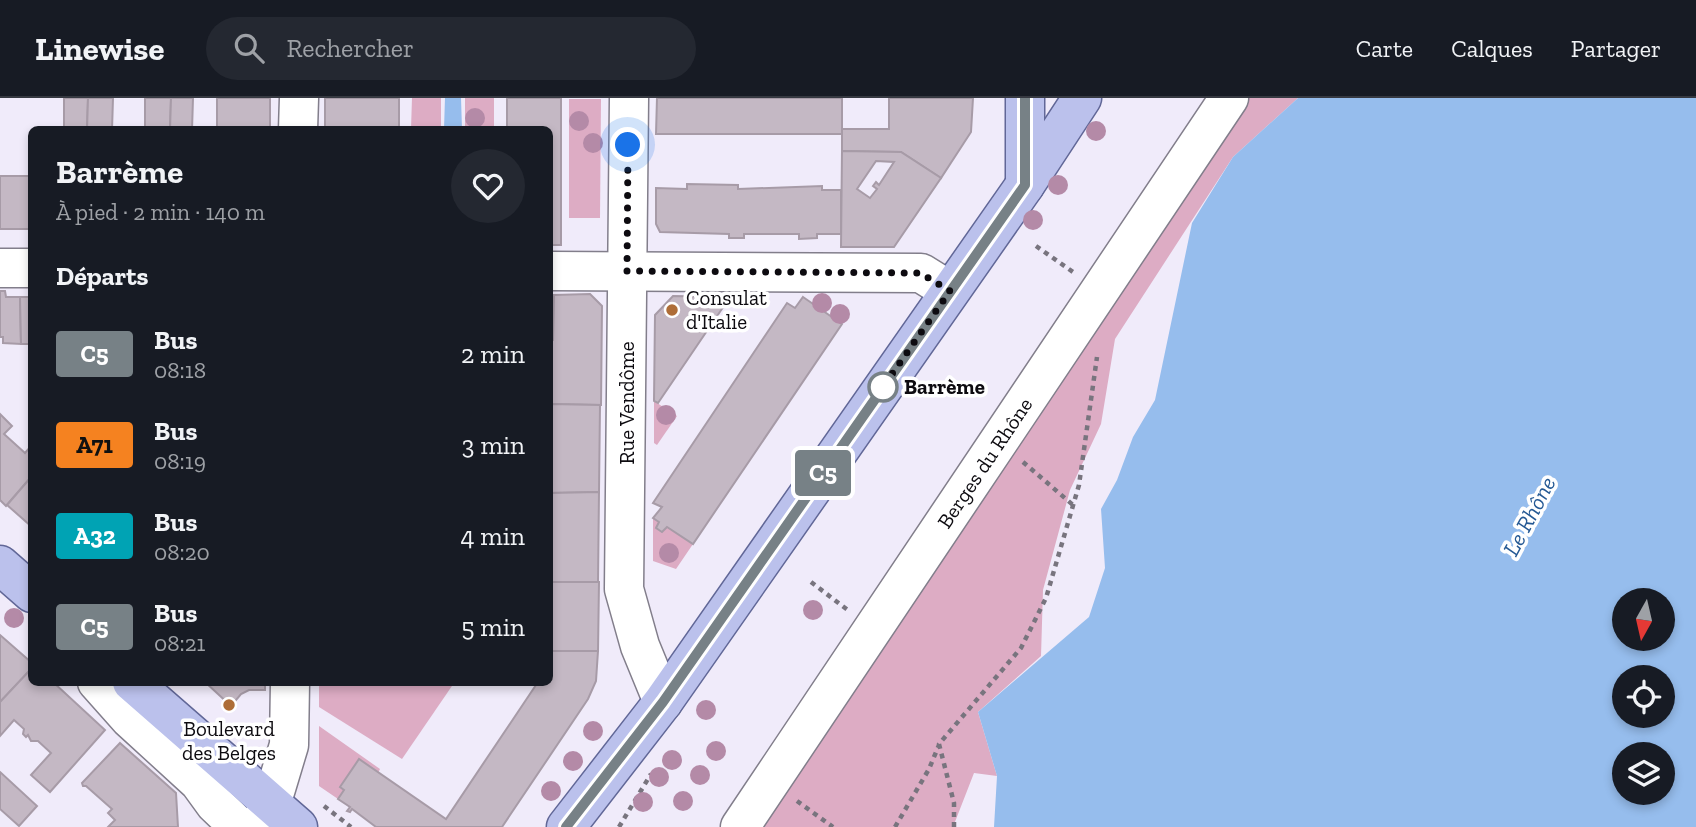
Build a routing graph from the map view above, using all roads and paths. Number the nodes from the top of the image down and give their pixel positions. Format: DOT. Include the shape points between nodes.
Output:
graph roads {
  1 [pos="299,98"];
  2 [pos="629,98"];
  3 [pos="1025,98"];
  4 [pos="1082,98"];
  5 [pos="1229,98"];
  6 [pos="298,126"];
  7 [pos="1025,185"];
  8 [pos="1036,246"];
  9 [pos="0,268"];
  10 [pos="28,268"];
  11 [pos="553,271"];
  12 [pos="627,271"];
  13 [pos="1075,273"];
  14 [pos="950,291"];
  15 [pos="1097,355"];
  16 [pos="1022,461"];
  17 [pos="1073,505"];
  18 [pos="0,565"];
  19 [pos="811,582"];
  20 [pos="28,590"];
  21 [pos="850,611"];
  22 [pos="101,686"];
  23 [pos="136,686"];
  24 [pos="290,686"];
  25 [pos="663,702"];
  26 [pos="939,744"];
  27 [pos="790,797"];
  28 [pos="275,820"];
  29 [pos="239,827"];
  30 [pos="566,827"];
  31 [pos="587,827"];
  32 [pos="601,827"];
  33 [pos="740,827"];
  34 [pos="833,827"];
  35 [pos="895,827"];
  36 [pos="954,827"];
  1 -- 6 [label="street"];
  2 -- 12 [label="street, Rue Vendôme"];
  3 -- 7 [label="main road"];
  4 -- 7 [label="main road"];
  5 -- 33 [label="street, Berges du Rhône"];
  7 -- 14 [label="main road"];
  8 -- 13 [label="path"];
  9 -- 10 [label="street"];
  11 -- 12 [label="street"];
  12 -- 14 [label="street" via="920,273"];
  12 -- 25 [label="street, Rue Vendôme" via="624,589"];
  14 -- 25 [label="main road"];
  15 -- 17 [label="path"];
  16 -- 17 [label="path"];
  17 -- 26 [label="path" via="1046,598 1021,648"];
  18 -- 20 [label="main road"];
  19 -- 21 [label="path"];
  22 -- 29 [label="street"];
  23 -- 28 [label="main road"];
  24 -- 28 [label="street" via="289,744"];
  25 -- 30 [label="main road"];
  25 -- 31 [label="main road"];
  25 -- 32 [label="main road"];
  26 -- 35 [label="path"];
  26 -- 36 [label="path" via="954,803"];
  27 -- 34 [label="path"];
}
